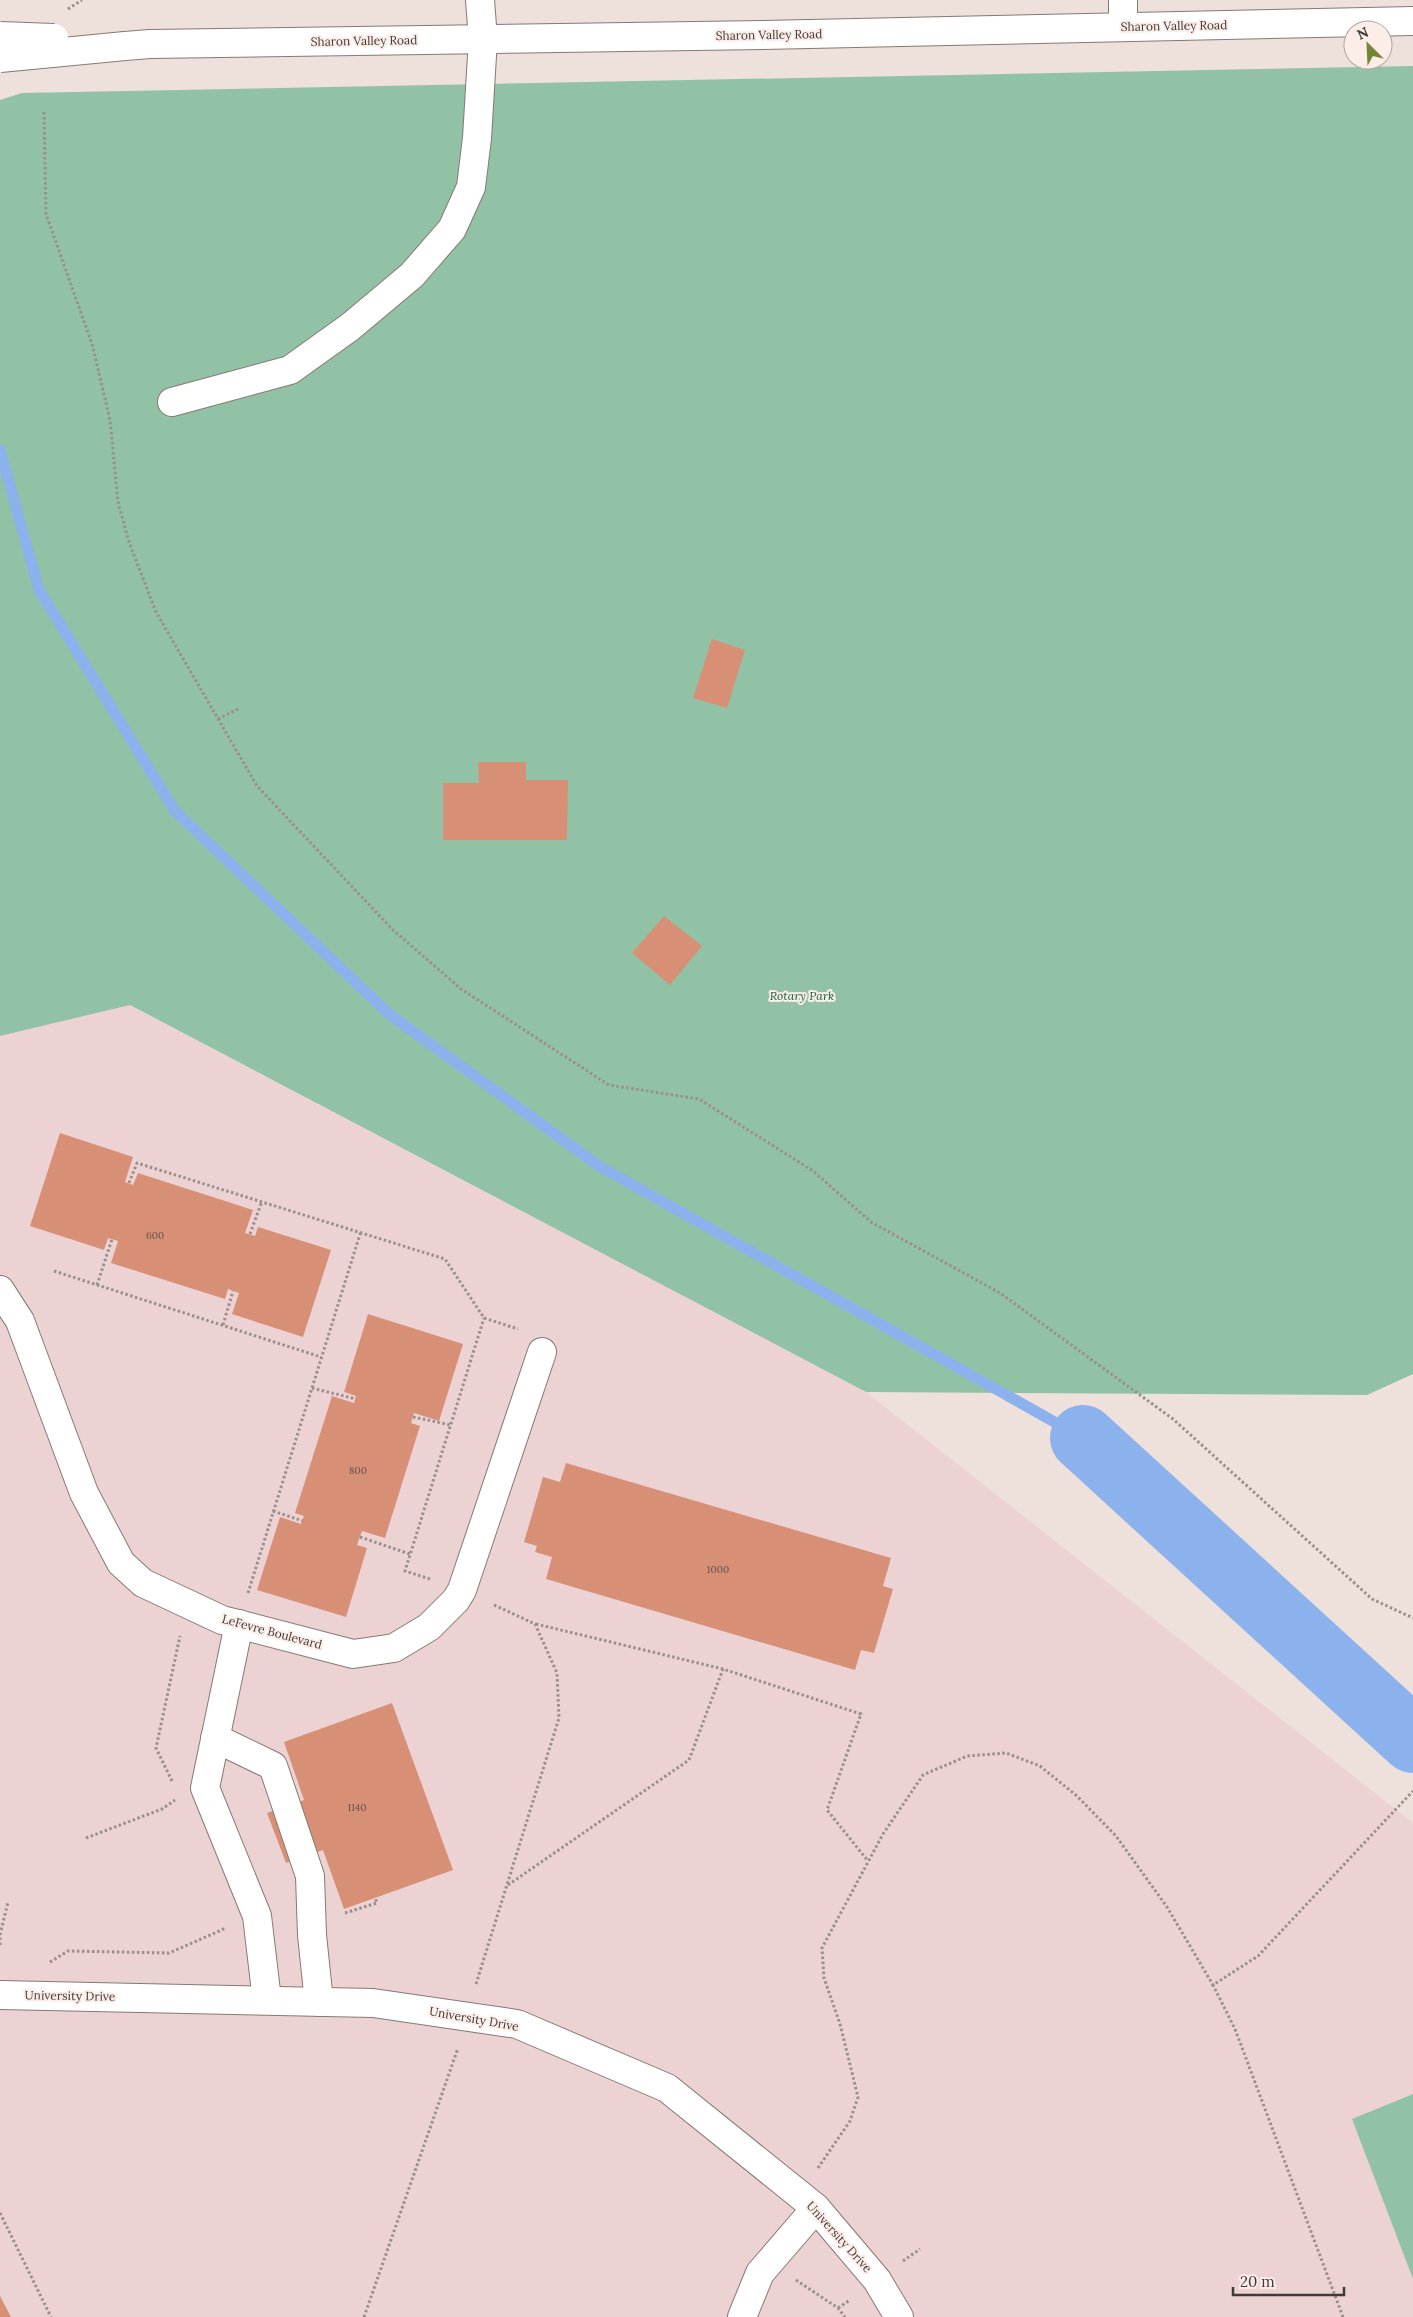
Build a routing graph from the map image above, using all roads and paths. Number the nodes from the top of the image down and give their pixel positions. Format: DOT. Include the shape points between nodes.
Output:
graph roads {
  1 [pos="480,0"];
  2 [pos="1123,0"];
  3 [pos="1413,21"];
  4 [pos="1123,27"];
  5 [pos="0,36"];
  6 [pos="483,39"];
  7 [pos="125,46"];
  8 [pos="0,58"];
  9 [pos="44,112"];
  10 [pos="172,402"];
  11 [pos="238,709"];
  12 [pos="218,719"];
  13 [pos="129,1183"];
  14 [pos="262,1200"];
  15 [pos="361,1231"];
  16 [pos="250,1234"];
  17 [pos="112,1239"];
  18 [pos="54,1271"];
  19 [pos="97,1285"];
  20 [pos="0,1290"];
  21 [pos="233,1290"];
  22 [pos="484,1318"];
  23 [pos="223,1325"];
  24 [pos="518,1329"];
  25 [pos="542,1352"];
  26 [pos="321,1357"];
  27 [pos="312,1388"];
  28 [pos="356,1399"];
  29 [pos="413,1417"];
  30 [pos="451,1425"];
  31 [pos="273,1512"];
  32 [pos="302,1521"];
  33 [pos="360,1537"];
  34 [pos="410,1554"];
  35 [pos="405,1571"];
  36 [pos="462,1590"];
  37 [pos="187,1604"];
  38 [pos="1413,1618"];
  39 [pos="239,1624"];
  40 [pos="535,1624"];
  41 [pos="723,1669"];
  42 [pos="215,1738"];
  43 [pos="176,1789"];
  44 [pos="1413,1791"];
  45 [pos="868,1861"];
  46 [pos="508,1886"];
  47 [pos="375,1898"];
  48 [pos="8,1902"];
  49 [pos="311,1920"];
  50 [pos="258,1922"];
  51 [pos="0,1945"];
  52 [pos="46,1964"];
  53 [pos="476,1984"];
  54 [pos="1213,1985"];
  55 [pos="0,1995"];
  56 [pos="267,2000"];
  57 [pos="319,2002"];
  58 [pos="459,2045"];
  59 [pos="816,2208"];
  60 [pos="0,2213"];
  61 [pos="769,2263"];
  62 [pos="51,2317"];
  63 [pos="364,2317"];
  64 [pos="742,2317"];
  65 [pos="845,2317"];
  66 [pos="899,2317"];
  67 [pos="1343,2317"];
  1 -- 6 [label="street"];
  2 -- 4 [label="street"];
  3 -- 4 [label="street, Sharon Valley Road"];
  4 -- 6 [label="street, Sharon Valley Road"];
  5 -- 7 [label="street, Sharon Valley Road, bridge" via="57,38"];
  6 -- 7 [label="street, Sharon Valley Road"];
  6 -- 10 [label="street" via="471,187 452,229 412,275 350,328 290,370"];
  7 -- 8 [label="street, Sharon Valley Road, bridge"];
  9 -- 12 [label="path" via="46,214 92,344 110,420 118,502 129,542 156,612"];
  11 -- 12 [label="path"];
  12 -- 38 [label="path" via="257,786 392,929 460,989 609,1085 699,1099 813,1171 871,1222 1000,1293 1172,1419 1372,1599"];
  13 -- 14 [label="path" via="137,1163"];
  14 -- 15 [label="path"];
  14 -- 16 [label="path"];
  15 -- 22 [label="path" via="445,1259"];
  15 -- 26 [label="path"];
  17 -- 19 [label="path"];
  18 -- 19 [label="path"];
  19 -- 23 [label="path"];
  20 -- 37 [label="street, LeFevre Boulevard" via="20,1321 84,1493 121,1563 143,1583"];
  21 -- 23 [label="path"];
  22 -- 24 [label="path"];
  22 -- 30 [label="path"];
  23 -- 26 [label="path"];
  25 -- 36 [label="street, LeFevre Boulevard"];
  26 -- 27 [label="path"];
  27 -- 28 [label="path"];
  27 -- 31 [label="path"];
  29 -- 30 [label="path"];
  30 -- 34 [label="path"];
  31 -- 32 [label="path"];
  31 -- 39 [label="path"];
  33 -- 34 [label="path"];
  34 -- 35 [label="path"];
  36 -- 39 [label="street, LeFevre Boulevard" via="429,1627 394,1648 353,1654"];
  36 -- 40 [label="path"];
  37 -- 39 [label="street, LeFevre Boulevard"];
  37 -- 43 [label="path" via="156,1748"];
  39 -- 42 [label="street"];
  40 -- 41 [label="path"];
  40 -- 46 [label="path" via="557,1673 560,1718"];
  41 -- 45 [label="path" via="861,1714 827,1810"];
  41 -- 46 [label="path" via="689,1760"];
  42 -- 49 [label="street" via="273,1766 310,1876"];
  42 -- 50 [label="street" via="204,1788"];
  44 -- 54 [label="path" via="1258,1956"];
  45 -- 54 [label="path" via="923,1775 967,1756 1006,1753 1040,1766 1077,1796 1116,1836 1167,1907"];
  45 -- 59 [label="path" via="822,1948 824,1978 840,2024 858,2097 850,2121 818,2166"];
  46 -- 53 [label="path"];
  47 -- 49 [label="path" via="377,1903 326,1919"];
  48 -- 51 [label="path"];
  49 -- 57 [label="street"];
  50 -- 52 [label="path" via="235,1924 169,1953 68,1951"];
  50 -- 56 [label="street"];
  54 -- 67 [label="path" via="1235,2029"];
  55 -- 56 [label="street, University Drive"];
  56 -- 57 [label="street, University Drive"];
  57 -- 59 [label="street, University Drive" via="373,2003 517,2024 667,2088"];
  58 -- 63 [label="path"];
  59 -- 61 [label="street"];
  59 -- 66 [label="street, University Drive" via="877,2280"];
  60 -- 62 [label="path"];
  61 -- 64 [label="street" via="760,2273"];
  61 -- 65 [label="path" via="838,2308"];
}
